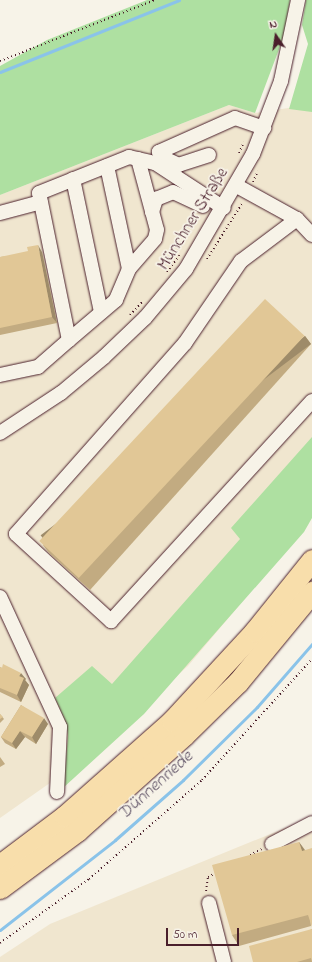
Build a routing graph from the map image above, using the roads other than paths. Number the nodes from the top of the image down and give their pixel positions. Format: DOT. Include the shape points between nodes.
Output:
graph roads {
  1 [pos="298,0"];
  2 [pos="258,126"];
  3 [pos="209,154"];
  4 [pos="138,159"];
  5 [pos="107,166"];
  6 [pos="73,179"];
  7 [pos="237,186"];
  8 [pos="41,202"];
  9 [pos="152,212"];
  10 [pos="222,212"];
  11 [pos="0,213"];
  12 [pos="298,219"];
  13 [pos="312,235"];
  14 [pos="129,269"];
  15 [pos="101,312"];
  16 [pos="69,340"];
  17 [pos="0,375"];
  18 [pos="312,401"];
  19 [pos="0,433"];
  20 [pos="312,560"];
  21 [pos="312,592"];
  22 [pos="0,598"];
  23 [pos="57,792"];
  24 [pos="312,823"];
  25 [pos="272,844"];
  26 [pos="0,864"];
  27 [pos="0,888"];
  28 [pos="210,904"];
  29 [pos="224,962"];
  1 -- 2 [label="street, Münchner Straße" via="284,68"];
  2 -- 3 [label="street" via="235,118 160,152 164,158 179,165"];
  2 -- 7 [label="street, Münchner Straße"];
  4 -- 5 [label="street" via="129,157"];
  4 -- 9 [label="street"];
  4 -- 10 [label="street" via="180,186 194,191"];
  5 -- 6 [label="street"];
  5 -- 14 [label="street"];
  6 -- 8 [label="street" via="39,193"];
  6 -- 15 [label="street"];
  7 -- 10 [label="street, Münchner Straße"];
  7 -- 12 [label="street"];
  8 -- 11 [label="street"];
  8 -- 16 [label="street"];
  9 -- 10 [label="street" via="156,199 173,192"];
  9 -- 14 [label="street" via="157,230 155,239"];
  10 -- 19 [label="street, Münchner Straße" via="186,269 123,340 61,393"];
  12 -- 13 [label="street"];
  12 -- 18 [label="street" via="241,261 184,343 16,534 111,621"];
  14 -- 15 [label="street" via="116,300"];
  15 -- 16 [label="street"];
  16 -- 17 [label="street" via="38,367"];
  20 -- 26 [label="highway" via="255,631 172,721 71,811"];
  21 -- 27 [label="highway" via="238,682 184,735 77,831"];
  22 -- 23 [label="street" via="60,727"];
  24 -- 25 [label="street"];
  28 -- 29 [label="street"];
}
